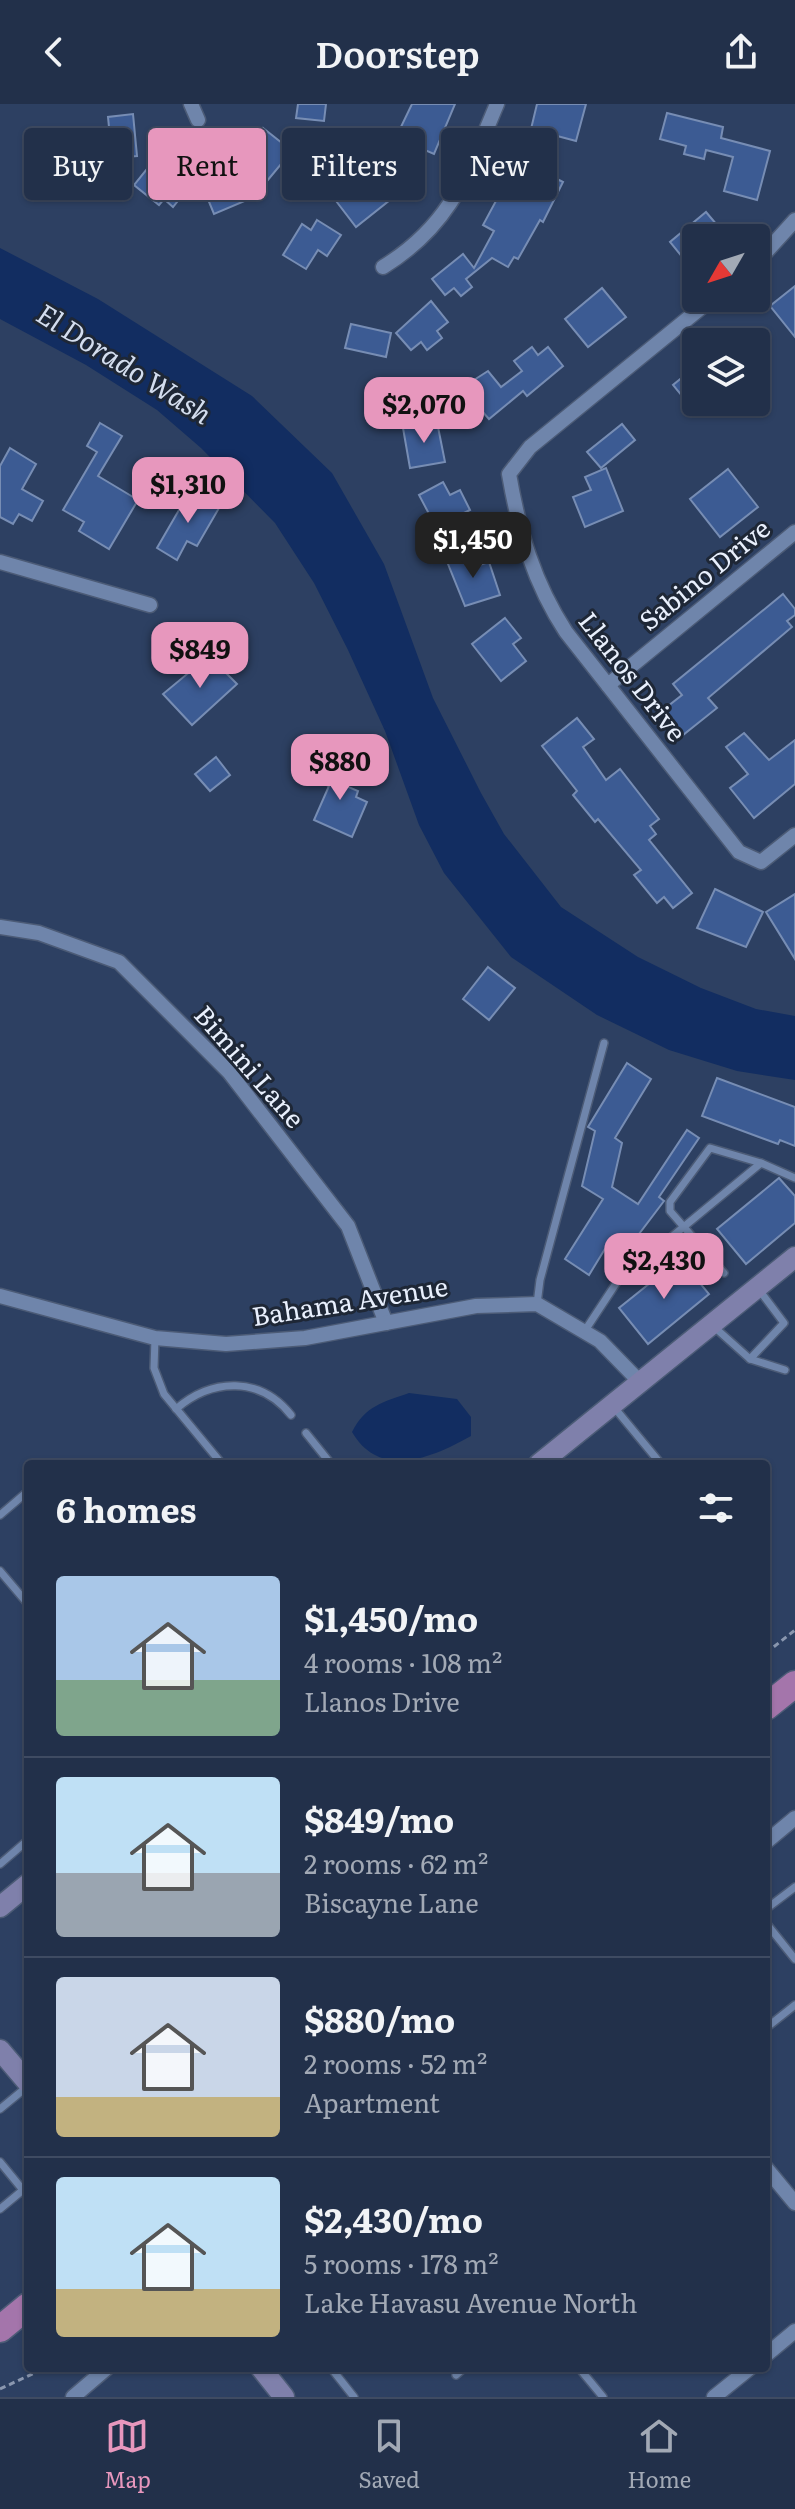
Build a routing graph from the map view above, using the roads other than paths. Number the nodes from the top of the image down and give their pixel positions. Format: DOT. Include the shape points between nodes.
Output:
graph roads {
  1 [pos="191,104"];
  2 [pos="497,104"];
  3 [pos="198,120"];
  4 [pos="795,220"];
  5 [pos="770,248"];
  6 [pos="383,267"];
  7 [pos="696,312"];
  8 [pos="795,532"];
  9 [pos="0,562"];
  10 [pos="150,605"];
  11 [pos="608,685"];
  12 [pos="795,835"];
  13 [pos="0,927"];
  14 [pos="604,1043"];
  15 [pos="761,1163"];
  16 [pos="795,1178"];
  17 [pos="684,1226"];
  18 [pos="795,1257"];
  19 [pos="724,1273"];
  20 [pos="757,1287"];
  21 [pos="0,1296"];
  22 [pos="537,1304"];
  23 [pos="386,1323"];
  24 [pos="710,1323"];
  25 [pos="784,1323"];
  26 [pos="795,1326"];
  27 [pos="584,1332"];
  28 [pos="155,1338"];
  29 [pos="750,1359"];
  30 [pos="785,1370"];
  31 [pos="638,1380"];
  32 [pos="611,1404"];
  33 [pos="176,1409"];
  34 [pos="291,1415"];
  35 [pos="306,1433"];
  36 [pos="219,1460"];
  37 [pos="328,1460"];
  38 [pos="544,1460"];
  39 [pos="658,1460"];
  40 [pos="24,1495"];
  41 [pos="0,1515"];
  42 [pos="0,1571"];
  43 [pos="24,1599"];
  44 [pos="795,1684"];
  45 [pos="770,1704"];
  46 [pos="795,1818"];
  47 [pos="770,1839"];
  48 [pos="24,1843"];
  49 [pos="0,1864"];
  50 [pos="24,1887"];
  51 [pos="795,1887"];
  52 [pos="770,1906"];
  53 [pos="0,1907"];
  54 [pos="770,1928"];
  55 [pos="795,1959"];
  56 [pos="795,2005"];
  57 [pos="770,2025"];
  58 [pos="0,2050"];
  59 [pos="24,2079"];
  60 [pos="24,2088"];
  61 [pos="0,2109"];
  62 [pos="0,2162"];
  63 [pos="770,2173"];
  64 [pos="24,2187"];
  65 [pos="24,2189"];
  66 [pos="795,2203"];
  67 [pos="0,2209"];
  68 [pos="24,2309"];
  69 [pos="0,2329"];
  70 [pos="795,2331"];
  71 [pos="770,2352"];
  72 [pos="102,2372"];
  73 [pos="264,2372"];
  74 [pos="334,2372"];
  75 [pos="459,2372"];
  76 [pos="582,2372"];
  77 [pos="745,2372"];
  78 [pos="456,2375"];
  79 [pos="73,2397"];
  80 [pos="284,2397"];
  81 [pos="354,2397"];
  82 [pos="603,2397"];
  83 [pos="714,2397"];
  1 -- 3 [label="street"];
  2 -- 6 [label="street" via="448,210 413,248"];
  4 -- 5 [label="street"];
  7 -- 11 [label="street, Llanos Drive" via="530,447 509,474 529,560 544,597"];
  8 -- 11 [label="street, Sabino Drive"];
  9 -- 10 [label="street"];
  11 -- 12 [label="street, Llanos Drive" via="739,852 761,862"];
  13 -- 23 [label="street, Bimini Lane" via="39,933 119,962 229,1072 348,1226"];
  14 -- 22 [label="lane"];
  15 -- 16 [label="lane"];
  15 -- 17 [label="lane"];
  15 -- 17 [label="lane" via="710,1148 704,1152 670,1202 670,1211"];
  17 -- 19 [label="lane"];
  17 -- 27 [label="lane" via="617,1282"];
  18 -- 20 [label="main road"];
  20 -- 24 [label="main road"];
  20 -- 25 [label="lane"];
  21 -- 28 [label="street, Bahama Avenue"];
  22 -- 23 [label="street, Bahama Avenue" via="476,1306"];
  22 -- 27 [label="street"];
  23 -- 28 [label="street, Bahama Avenue" via="305,1338 226,1344"];
  24 -- 29 [label="lane"];
  24 -- 31 [label="main road"];
  25 -- 26 [label="lane"];
  25 -- 29 [label="lane"];
  27 -- 31 [label="street"];
  28 -- 33 [label="lane" via="154,1368"];
  29 -- 30 [label="lane"];
  31 -- 32 [label="main road"];
  32 -- 38 [label="main road"];
  32 -- 39 [label="lane"];
  33 -- 34 [label="lane" via="198,1390 247,1386 268,1393"];
  33 -- 36 [label="lane"];
  35 -- 37 [label="lane"];
  40 -- 41 [label="lane"];
  42 -- 43 [label="lane"];
  44 -- 45 [label="highway"];
  46 -- 47 [label="street"];
  48 -- 49 [label="lane"];
  50 -- 53 [label="main road"];
  51 -- 52 [label="lane"];
  54 -- 55 [label="lane"];
  56 -- 57 [label="lane"];
  58 -- 59 [label="main road"];
  60 -- 61 [label="lane"];
  62 -- 64 [label="lane"];
  63 -- 66 [label="street"];
  65 -- 67 [label="lane"];
  68 -- 69 [label="highway"];
  70 -- 71 [label="street"];
  72 -- 79 [label="street"];
  73 -- 80 [label="main road"];
  74 -- 81 [label="lane"];
  75 -- 78 [label="lane"];
  76 -- 82 [label="lane"];
  77 -- 83 [label="street"];
}
